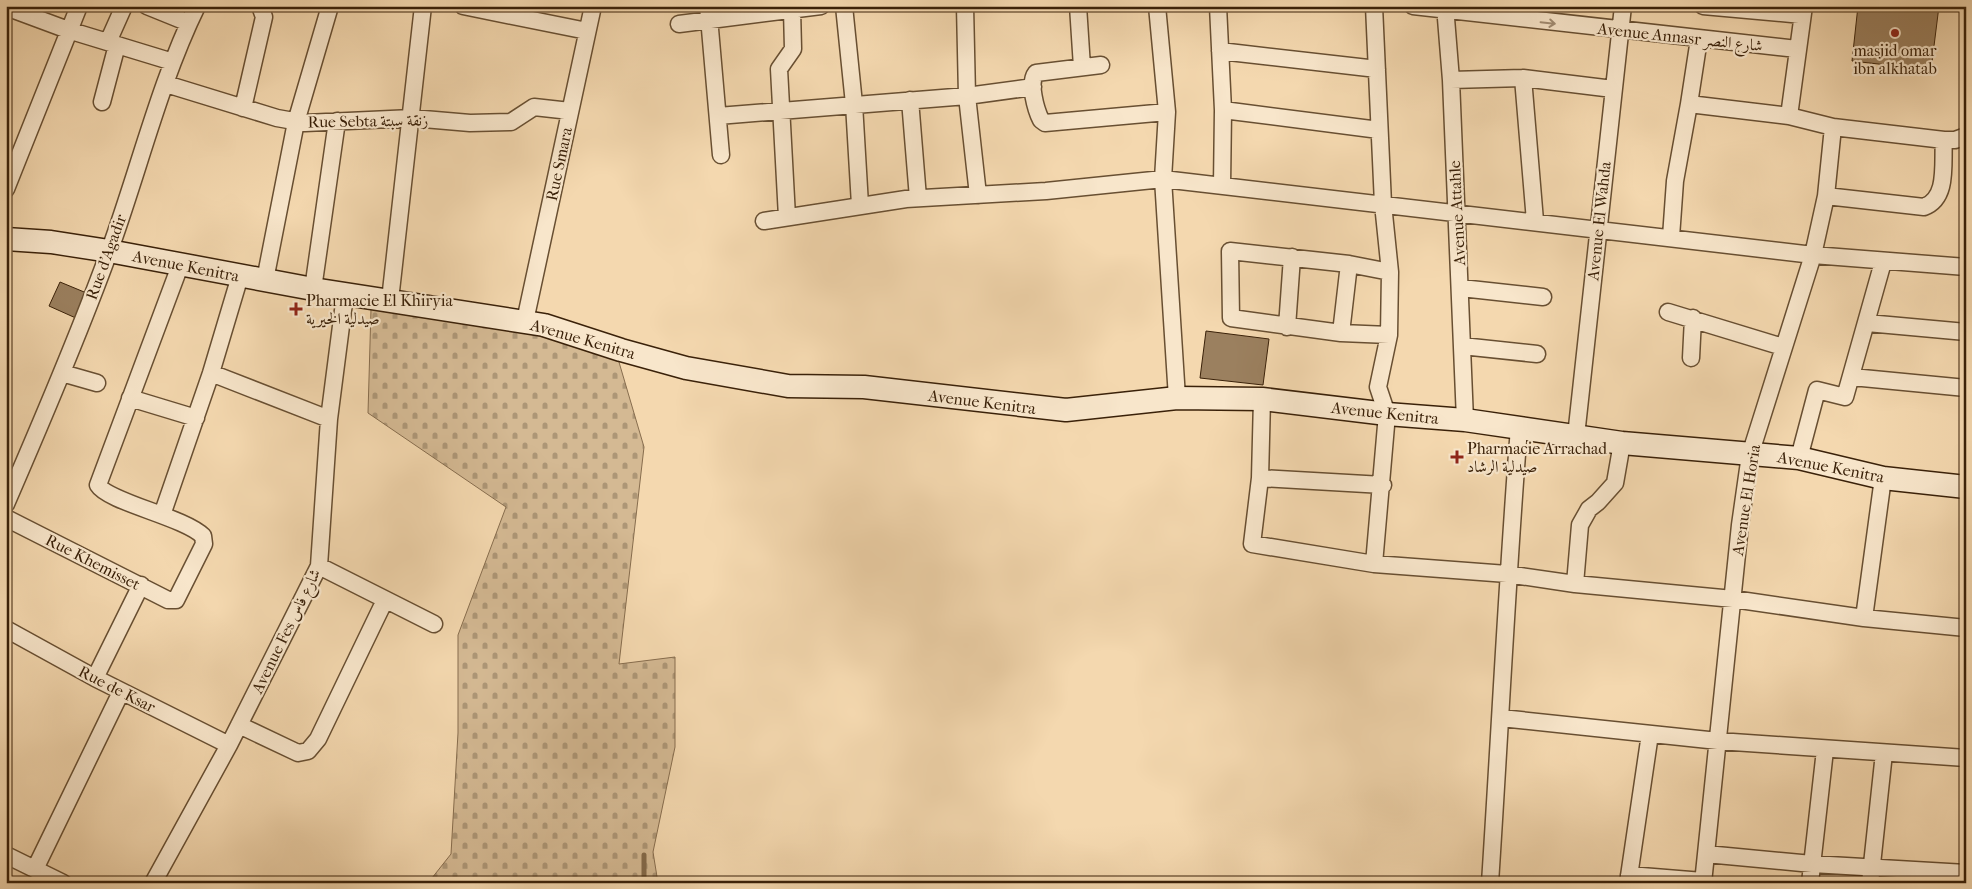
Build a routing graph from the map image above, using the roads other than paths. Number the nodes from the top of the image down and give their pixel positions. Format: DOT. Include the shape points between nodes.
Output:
graph roads {
  1 [pos="79,6"];
  2 [pos="124,6"];
  3 [pos="147,6"];
  4 [pos="198,6"];
  5 [pos="260,6"];
  6 [pos="330,6"];
  7 [pos="423,6"];
  8 [pos="463,6"];
  9 [pos="592,6"];
  10 [pos="821,6"];
  11 [pos="844,6"];
  12 [pos="965,6"];
  13 [pos="1078,6"];
  14 [pos="1157,6"];
  15 [pos="1218,6"];
  16 [pos="1374,6"];
  17 [pos="1413,6"];
  18 [pos="1624,6"];
  19 [pos="1703,6"];
  20 [pos="6,7"];
  21 [pos="485,8"];
  22 [pos="792,9"];
  23 [pos="1445,9"];
  24 [pos="757,10"];
  25 [pos="1803,11"];
  26 [pos="709,13"];
  27 [pos="189,23"];
  28 [pos="679,24"];
  29 [pos="68,30"];
  30 [pos="588,31"];
  31 [pos="1621,31"];
  32 [pos="1699,40"];
  33 [pos="113,43"];
  34 [pos="1797,49"];
  35 [pos="1220,51"];
  36 [pos="174,62"];
  37 [pos="1101,65"];
  38 [pos="1082,68"];
  39 [pos="1377,69"];
  40 [pos="1522,78"];
  41 [pos="1450,80"];
  42 [pos="166,84"];
  43 [pos="1033,87"];
  44 [pos="1614,89"];
  45 [pos="967,96"];
  46 [pos="910,100"];
  47 [pos="102,102"];
  48 [pos="854,104"];
  49 [pos="1689,104"];
  50 [pos="243,108"];
  51 [pos="1223,110"];
  52 [pos="570,111"];
  53 [pos="780,111"];
  54 [pos="1167,112"];
  55 [pos="718,116"];
  56 [pos="1789,116"];
  57 [pos="412,118"];
  58 [pos="337,121"];
  59 [pos="296,122"];
  60 [pos="1833,127"];
  61 [pos="1379,130"];
  62 [pos="1966,136"];
  63 [pos="1944,140"];
  64 [pos="721,155"];
  65 [pos="1163,179"];
  66 [pos="1222,186"];
  67 [pos="6,189"];
  68 [pos="978,195"];
  69 [pos="1826,196"];
  70 [pos="918,198"];
  71 [pos="1382,204"];
  72 [pos="860,205"];
  73 [pos="1457,213"];
  74 [pos="787,217"];
  75 [pos="764,221"];
  76 [pos="1535,221"];
  77 [pos="1598,230"];
  78 [pos="1671,237"];
  79 [pos="6,239"];
  80 [pos="109,251"];
  81 [pos="1813,255"];
  82 [pos="1292,257"];
  83 [pos="1883,262"];
  84 [pos="181,263"];
  85 [pos="1349,264"];
  86 [pos="1966,268"];
  87 [pos="1390,272"];
  88 [pos="240,276"];
  89 [pos="265,280"];
  90 [pos="1460,288"];
  91 [pos="312,289"];
  92 [pos="345,295"];
  93 [pos="1544,297"];
  94 [pos="390,300"];
  95 [pos="1668,312"];
  96 [pos="1693,318"];
  97 [pos="525,322"];
  98 [pos="1867,323"];
  99 [pos="1287,327"];
  100 [pos="1966,332"];
  101 [pos="1341,333"];
  102 [pos="1389,335"];
  103 [pos="1462,346"];
  104 [pos="1783,346"];
  105 [pos="1537,354"];
  106 [pos="1691,358"];
  107 [pos="62,373"];
  108 [pos="211,373"];
  109 [pos="1852,377"];
  110 [pos="97,383"];
  111 [pos="1966,388"];
  112 [pos="130,398"];
  113 [pos="1177,398"];
  114 [pos="1262,399"];
  115 [pos="1387,414"];
  116 [pos="196,418"];
  117 [pos="329,420"];
  118 [pos="1465,420"];
  119 [pos="1519,428"];
  120 [pos="1576,436"];
  121 [pos="1622,443"];
  122 [pos="1750,454"];
  123 [pos="1799,458"];
  124 [pos="1260,478"];
  125 [pos="1883,478"];
  126 [pos="1383,485"];
  127 [pos="1966,487"];
  128 [pos="6,504"];
  129 [pos="162,515"];
  130 [pos="6,518"];
  131 [pos="1374,564"];
  132 [pos="319,566"];
  133 [pos="1507,574"];
  134 [pos="1575,584"];
  135 [pos="141,585"];
  136 [pos="1732,599"];
  137 [pos="384,600"];
  138 [pos="1864,618"];
  139 [pos="434,624"];
  140 [pos="1966,628"];
  141 [pos="6,629"];
  142 [pos="95,678"];
  143 [pos="121,692"];
  144 [pos="1501,718"];
  145 [pos="239,725"];
  146 [pos="1650,734"];
  147 [pos="1718,742"];
  148 [pos="229,745"];
  149 [pos="1825,750"];
  150 [pos="1884,753"];
  151 [pos="1966,758"];
  152 [pos="1706,854"];
  153 [pos="6,855"];
  154 [pos="1812,864"];
  155 [pos="35,869"];
  156 [pos="1966,873"];
  157 [pos="1870,875"];
  158 [pos="1628,879"];
  159 [pos="1703,882"];
  160 [pos="64,883"];
  161 [pos="153,883"];
  162 [pos="1490,883"];
  163 [pos="1810,883"];
  1 -- 29 [label="street"];
  2 -- 33 [label="street"];
  3 -- 27 [label="street"];
  4 -- 27 [label="street, Rue d'Agadir"];
  5 -- 50 [label="street" via="264,17"];
  6 -- 59 [label="street"];
  7 -- 57 [label="street"];
  8 -- 21 [label="street"];
  9 -- 30 [label="street, Rue Smara"];
  10 -- 22 [label="street"];
  11 -- 48 [label="street"];
  12 -- 45 [label="street"];
  13 -- 38 [label="street"];
  14 -- 54 [label="street"];
  15 -- 35 [label="street"];
  16 -- 39 [label="street"];
  17 -- 23 [label="street, Avenue Annasr شارع النصر"];
  18 -- 31 [label="street, Avenue El Wahda"];
  19 -- 25 [label="street, Avenue Annasr شارع النصر"];
  20 -- 29 [label="street"];
  21 -- 30 [label="street"];
  22 -- 24 [label="street"];
  22 -- 53 [label="street" via="794,49 779,69"];
  23 -- 31 [label="street, Avenue Annasr شارع النصر, one-way"];
  23 -- 41 [label="street, Avenue Attahle"];
  24 -- 26 [label="street"];
  25 -- 34 [label="street"];
  26 -- 28 [label="street"];
  26 -- 55 [label="street"];
  27 -- 36 [label="street, Rue d'Agadir"];
  29 -- 33 [label="street"];
  29 -- 67 [label="street"];
  30 -- 52 [label="street, Rue Smara"];
  31 -- 32 [label="street, Avenue Annasr شارع النصر"];
  31 -- 44 [label="street, Avenue El Wahda"];
  32 -- 34 [label="street, Avenue Annasr شارع النصر"];
  32 -- 49 [label="street"];
  33 -- 36 [label="street"];
  33 -- 47 [label="street"];
  34 -- 56 [label="street"];
  35 -- 39 [label="street"];
  35 -- 51 [label="street"];
  36 -- 42 [label="street, Rue d'Agadir"];
  37 -- 38 [label="street"];
  38 -- 43 [label="street" via="1038,72 1033,77"];
  39 -- 61 [label="street"];
  40 -- 41 [label="street"];
  40 -- 44 [label="street"];
  40 -- 76 [label="street"];
  41 -- 73 [label="street, Avenue Attahle"];
  42 -- 50 [label="street, Rue Sebta زنقة سبتة"];
  42 -- 80 [label="street, Rue d'Agadir"];
  43 -- 45 [label="street"];
  43 -- 54 [label="street" via="1039,116 1045,123"];
  44 -- 77 [label="street, Avenue El Wahda"];
  45 -- 46 [label="street"];
  45 -- 68 [label="street"];
  46 -- 48 [label="street"];
  46 -- 70 [label="street"];
  48 -- 53 [label="street"];
  48 -- 72 [label="street"];
  49 -- 56 [label="street"];
  49 -- 78 [label="street" via="1675,181"];
  50 -- 59 [label="street, Rue Sebta زنقة سبتة"];
  51 -- 61 [label="street"];
  51 -- 66 [label="street"];
  52 -- 57 [label="street, Rue Sebta زنقة سبتة" via="534,107 511,122 470,123"];
  52 -- 97 [label="street, Rue Smara"];
  53 -- 55 [label="street"];
  53 -- 74 [label="street"];
  54 -- 65 [label="street"];
  55 -- 64 [label="street"];
  56 -- 60 [label="street"];
  57 -- 58 [label="street, Rue Sebta زنقة سبتة"];
  57 -- 94 [label="street"];
  58 -- 59 [label="street, Rue Sebta زنقة سبتة"];
  58 -- 91 [label="street"];
  59 -- 89 [label="street"];
  60 -- 63 [label="street"];
  60 -- 69 [label="street, Avenue El Horia"];
  61 -- 71 [label="street"];
  62 -- 63 [label="street"];
  63 -- 69 [label="street" via="1940,194 1931,204 1924,207"];
  65 -- 66 [label="street"];
  65 -- 68 [label="street"];
  65 -- 113 [label="street"];
  66 -- 71 [label="street"];
  68 -- 70 [label="street"];
  69 -- 81 [label="street, Avenue El Horia"];
  70 -- 72 [label="street"];
  71 -- 73 [label="street"];
  71 -- 87 [label="street"];
  72 -- 74 [label="street"];
  73 -- 76 [label="street"];
  73 -- 90 [label="street, Avenue Attahle"];
  74 -- 75 [label="street"];
  76 -- 77 [label="street"];
  77 -- 78 [label="street"];
  77 -- 120 [label="street, Avenue El Wahda"];
  78 -- 81 [label="street"];
  79 -- 80 [label="street, Avenue Kenitra"];
  80 -- 84 [label="street, Avenue Kenitra"];
  80 -- 107 [label="street, Rue d'Agadir"];
  81 -- 83 [label="street"];
  81 -- 104 [label="street, Avenue El Horia"];
  82 -- 85 [label="street"];
  82 -- 99 [label="street"];
  82 -- 99 [label="street" via="1230,251 1231,318"];
  83 -- 86 [label="street"];
  83 -- 98 [label="street"];
  84 -- 88 [label="street, Avenue Kenitra"];
  84 -- 112 [label="street"];
  85 -- 87 [label="street"];
  85 -- 101 [label="street"];
  87 -- 102 [label="street"];
  88 -- 89 [label="street, Avenue Kenitra"];
  88 -- 108 [label="street"];
  89 -- 91 [label="street, Avenue Kenitra"];
  90 -- 93 [label="street"];
  90 -- 103 [label="street, Avenue Attahle"];
  91 -- 92 [label="street, Avenue Kenitra"];
  92 -- 94 [label="street, Avenue Kenitra"];
  92 -- 117 [label="street, Avenue Fes شارع فاس"];
  94 -- 97 [label="street, Avenue Kenitra"];
  95 -- 96 [label="street"];
  96 -- 104 [label="street"];
  96 -- 106 [label="street"];
  97 -- 113 [label="street, Avenue Kenitra" via="686,368 788,386 864,387 1066,410"];
  98 -- 100 [label="street"];
  98 -- 109 [label="street"];
  99 -- 101 [label="street"];
  101 -- 102 [label="street"];
  102 -- 115 [label="street" via="1378,387"];
  103 -- 105 [label="street"];
  103 -- 118 [label="street, Avenue Attahle"];
  104 -- 122 [label="street, Avenue El Horia"];
  107 -- 110 [label="street"];
  107 -- 128 [label="street, Rue d'Agadir"];
  108 -- 116 [label="street"];
  108 -- 117 [label="street"];
  109 -- 111 [label="street"];
  109 -- 123 [label="street" via="1845,397 1817,390"];
  112 -- 116 [label="street"];
  112 -- 129 [label="street" via="98,485 107,493"];
  113 -- 114 [label="street, Avenue Kenitra"];
  114 -- 115 [label="street, Avenue Kenitra"];
  114 -- 124 [label="street"];
  115 -- 118 [label="street, Avenue Kenitra"];
  115 -- 126 [label="street"];
  116 -- 129 [label="street"];
  117 -- 132 [label="street, Avenue Fes شارع فاس"];
  118 -- 119 [label="street, Avenue Kenitra"];
  119 -- 120 [label="street, Avenue Kenitra"];
  119 -- 133 [label="street"];
  120 -- 121 [label="street, Avenue Kenitra"];
  121 -- 122 [label="street, Avenue Kenitra"];
  121 -- 134 [label="street" via="1615,483 1589,509 1580,525"];
  122 -- 123 [label="street, Avenue Kenitra"];
  122 -- 136 [label="street, Avenue El Horia"];
  123 -- 125 [label="street, Avenue Kenitra"];
  124 -- 126 [label="street"];
  124 -- 131 [label="street" via="1252,544"];
  125 -- 127 [label="street, Avenue Kenitra"];
  125 -- 138 [label="street"];
  126 -- 131 [label="street"];
  129 -- 135 [label="street, Rue Khemisset" via="200,533 205,539 175,600 171,601"];
  130 -- 135 [label="street, Rue Khemisset"];
  131 -- 133 [label="street"];
  132 -- 137 [label="street"];
  132 -- 145 [label="street, Avenue Fes شارع فاس"];
  133 -- 134 [label="street"];
  133 -- 144 [label="street"];
  134 -- 136 [label="street"];
  135 -- 142 [label="street"];
  136 -- 138 [label="street"];
  136 -- 147 [label="street, Avenue El Horia"];
  137 -- 139 [label="street"];
  137 -- 145 [label="street" via="318,739 308,751 298,754"];
  138 -- 140 [label="street"];
  141 -- 142 [label="street, Rue de Ksar"];
  142 -- 143 [label="street, Rue de Ksar"];
  143 -- 148 [label="street, Rue de Ksar"];
  143 -- 155 [label="street"];
  144 -- 146 [label="street"];
  144 -- 162 [label="street"];
  145 -- 148 [label="street, Avenue Fes شارع فاس"];
  146 -- 147 [label="street"];
  146 -- 158 [label="street"];
  147 -- 149 [label="street"];
  147 -- 152 [label="street, Avenue El Horia"];
  148 -- 161 [label="street, Avenue Fes شارع فاس"];
  149 -- 150 [label="street"];
  149 -- 154 [label="street"];
  150 -- 151 [label="street"];
  150 -- 157 [label="street"];
  152 -- 154 [label="street"];
  152 -- 159 [label="street, Avenue El Horia"];
  153 -- 155 [label="street"];
  154 -- 157 [label="street"];
  154 -- 163 [label="street"];
  155 -- 160 [label="street"];
  156 -- 157 [label="street"];
  158 -- 159 [label="street"];
}
